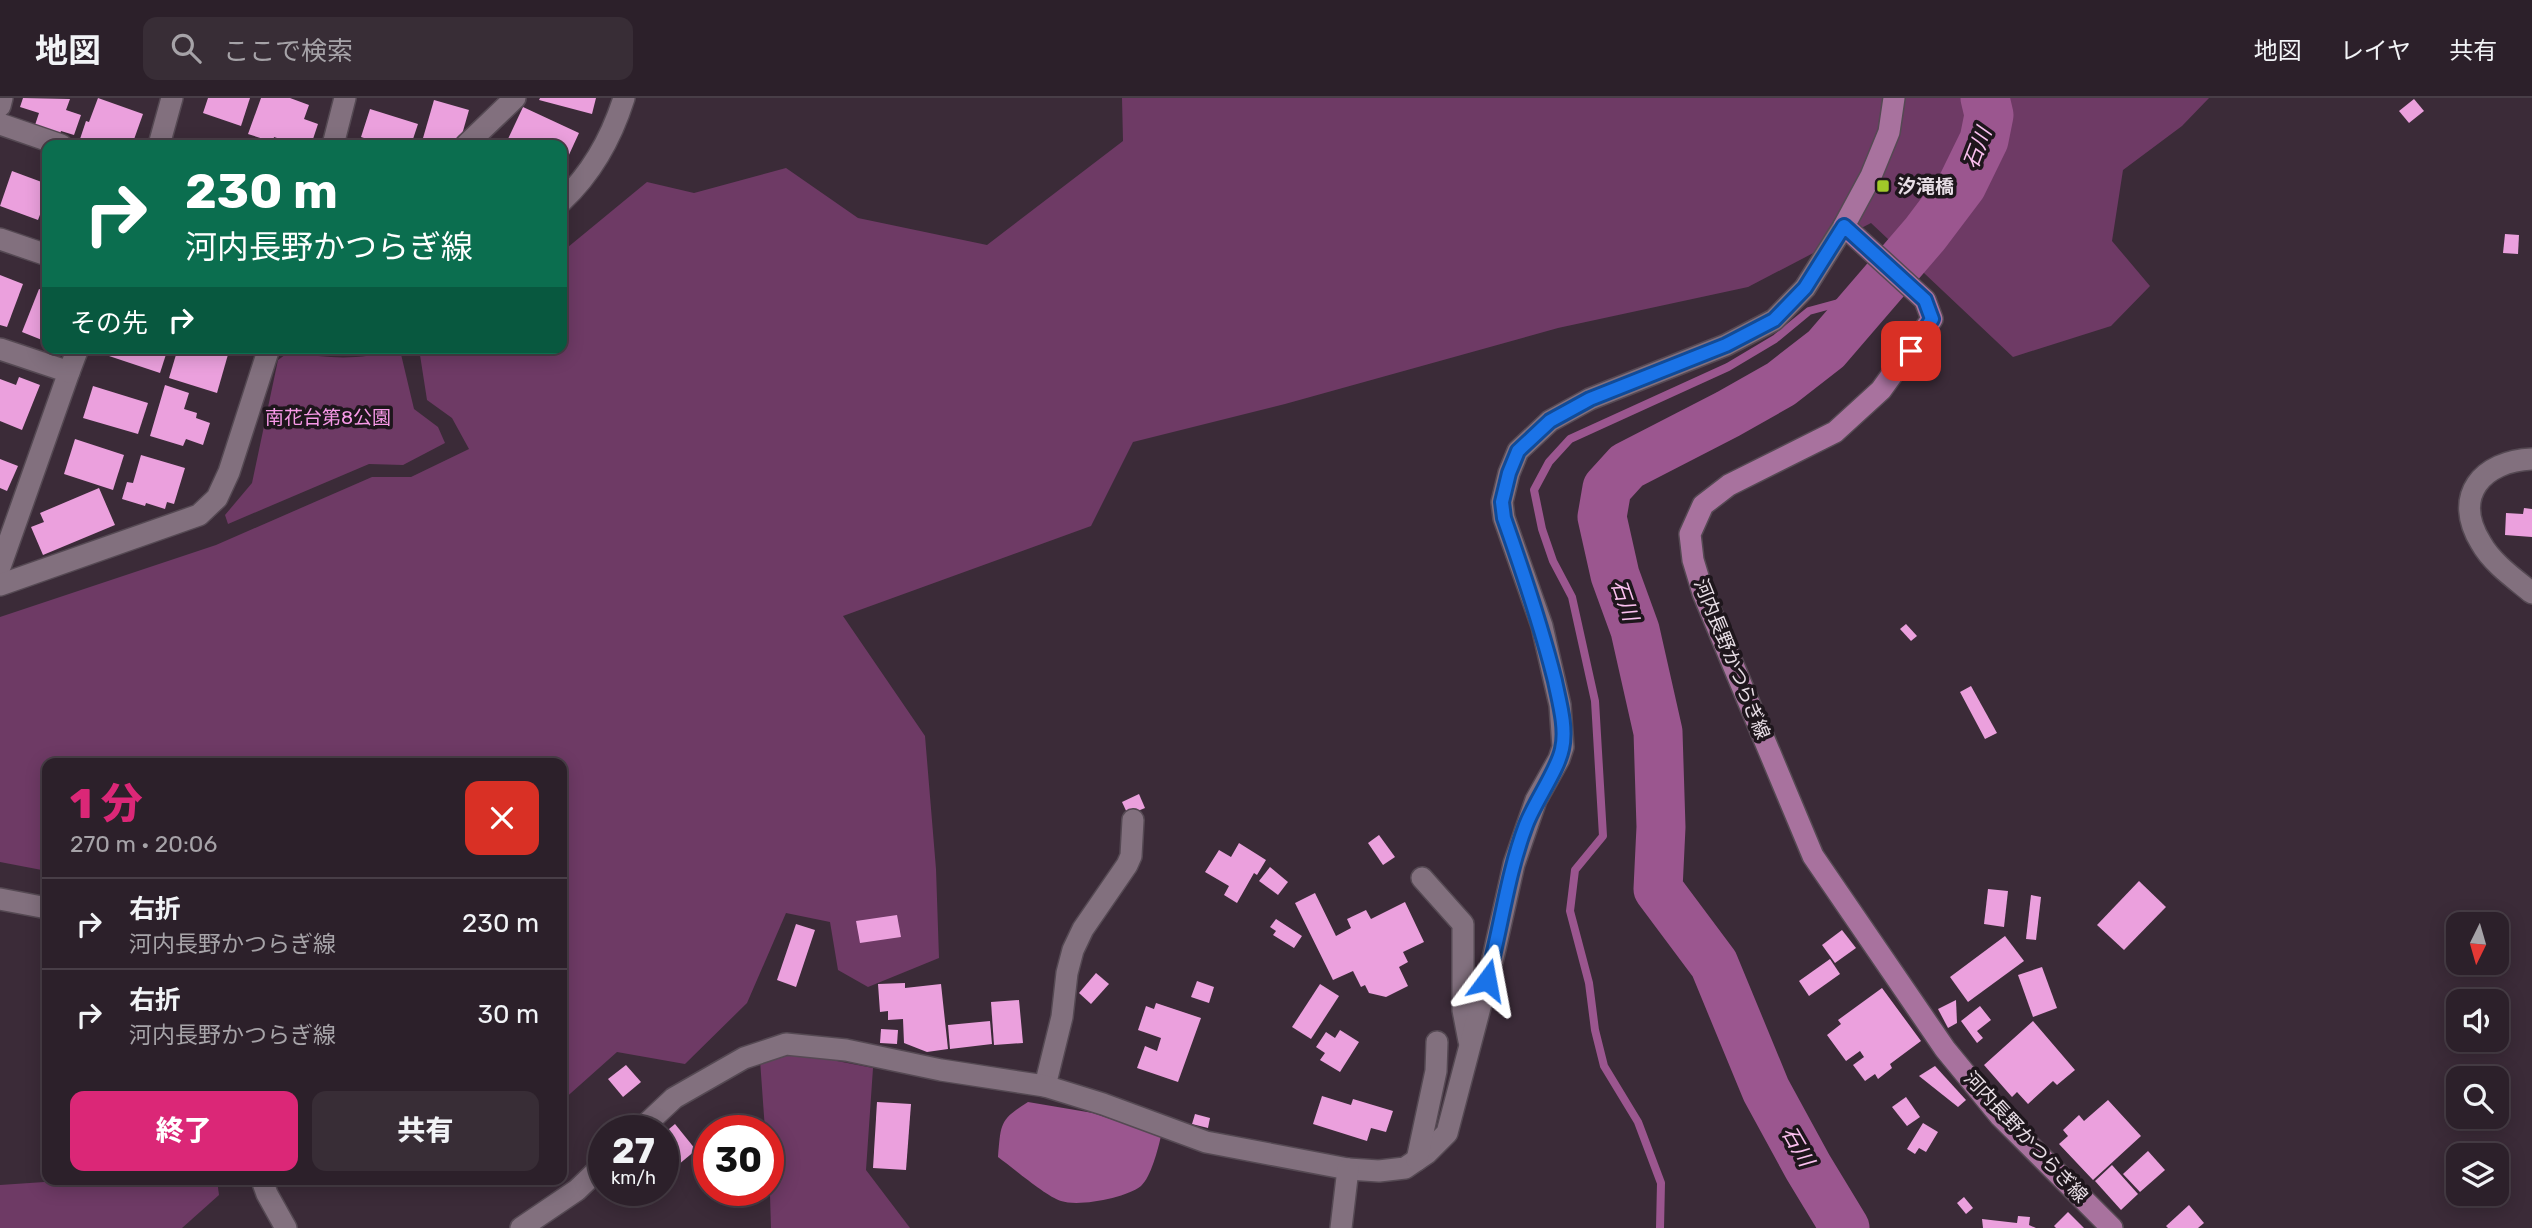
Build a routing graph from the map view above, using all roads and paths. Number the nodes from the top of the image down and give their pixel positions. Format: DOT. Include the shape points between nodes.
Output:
graph roads {
  1 [pos="2,98"];
  2 [pos="172,98"];
  3 [pos="345,98"];
  4 [pos="515,98"];
  5 [pos="624,98"];
  6 [pos="1894,98"];
  7 [pos="0,106"];
  8 [pos="0,124"];
  9 [pos="46,140"];
  10 [pos="160,140"];
  11 [pos="333,140"];
  12 [pos="471,140"];
  13 [pos="567,195"];
  14 [pos="1848,229"];
  15 [pos="0,239"];
  16 [pos="42,254"];
  17 [pos="0,349"];
  18 [pos="76,354"];
  19 [pos="267,354"];
  20 [pos="69,372"];
  21 [pos="2532,459"];
  22 [pos="0,567"];
  23 [pos="0,585"];
  24 [pos="2532,593"];
  25 [pos="1133,820"];
  26 [pos="1422,877"];
  27 [pos="0,899"];
  28 [pos="42,907"];
  29 [pos="1437,1042"];
  30 [pos="1470,1046"];
  31 [pos="1045,1086"];
  32 [pos="655,1115"];
  33 [pos="1418,1160"];
  34 [pos="1348,1169"];
  35 [pos="588,1179"];
  36 [pos="264,1185"];
  37 [pos="286,1228"];
  38 [pos="521,1228"];
  39 [pos="1341,1228"];
  40 [pos="2112,1228"];
  1 -- 7 [label="street"];
  2 -- 10 [label="street"];
  3 -- 11 [label="street"];
  4 -- 12 [label="street"];
  5 -- 13 [label="street" via="595,162"];
  6 -- 14 [label="main road" via="1889,132"];
  8 -- 9 [label="street"];
  14 -- 30 [label="street" via="1805,288 1774,320 1726,345 1590,399 1550,421 1518,451 1502,502 1504,518 1542,626 1560,705 1563,747 1525,827"];
  14 -- 40 [label="main road, 河内長野かつらぎ線" via="1925,300 1932,319 1881,390 1835,432 1729,485 1703,505 1690,534 1693,560 1813,856 1945,1049 2000,1116"];
  15 -- 16 [label="street"];
  17 -- 20 [label="street"];
  18 -- 20 [label="street"];
  19 -- 23 [label="street" via="229,472 218,498 199,515"];
  20 -- 22 [label="street"];
  21 -- 24 [label="street" via="2493,467 2476,484 2469,503 2481,544"];
  25 -- 31 [label="street" via="1127,865 1073,950"];
  26 -- 30 [label="street" via="1463,925 1463,1010"];
  27 -- 28 [label="street"];
  29 -- 33 [label="street" via="1436,1071"];
  30 -- 33 [label="street" via="1447,1133"];
  31 -- 32 [label="street" via="846,1050 786,1044 744,1058 674,1098"];
  31 -- 34 [label="street" via="1206,1142"];
  33 -- 34 [label="street" via="1392,1170"];
  34 -- 39 [label="street"];
  35 -- 38 [label="street"];
  36 -- 37 [label="street"];
}
